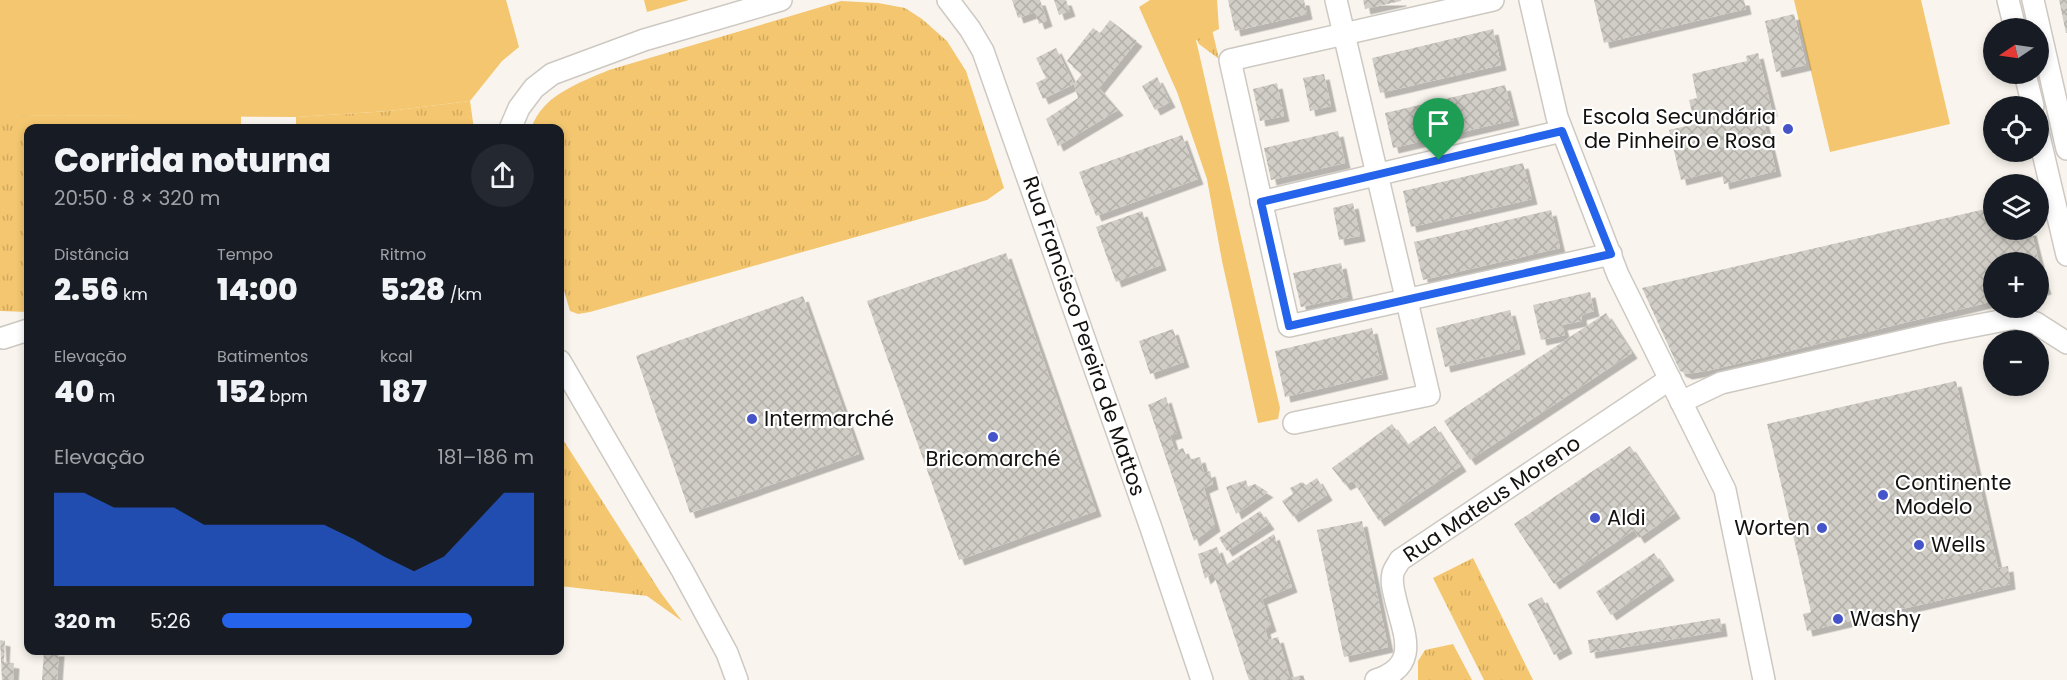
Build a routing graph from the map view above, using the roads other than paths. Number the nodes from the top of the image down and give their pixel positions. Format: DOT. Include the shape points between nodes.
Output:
graph roads {
  1 [pos="781,0"];
  2 [pos="948,0"];
  3 [pos="1336,0"];
  4 [pos="1494,0"];
  5 [pos="1530,0"];
  6 [pos="2008,0"];
  7 [pos="2033,0"];
  8 [pos="2012,18"];
  9 [pos="1343,33"];
  10 [pos="512,124"];
  11 [pos="1562,131"];
  12 [pos="2067,149"];
  13 [pos="2045,162"];
  14 [pos="1377,175"];
  15 [pos="1261,202"];
  16 [pos="1611,254"];
  17 [pos="2067,255"];
  18 [pos="1406,300"];
  19 [pos="24,331"];
  20 [pos="3,338"];
  21 [pos="2067,343"];
  22 [pos="564,368"];
  23 [pos="1670,379"];
  24 [pos="1681,402"];
  25 [pos="1294,423"];
  26 [pos="727,653"];
  27 [pos="737,680"];
  28 [pos="747,680"];
  29 [pos="1202,680"];
  30 [pos="1376,680"];
  31 [pos="1764,680"];
  1 -- 10 [label="street" via="644,40 552,74 534,88"];
  2 -- 29 [label="street, Rua Francisco Pereira de Mattos" via="982,51"];
  3 -- 9 [label="street"];
  4 -- 9 [label="street"];
  5 -- 11 [label="street"];
  6 -- 8 [label="street"];
  7 -- 12 [label="street"];
  9 -- 14 [label="street"];
  9 -- 15 [label="street" via="1230,60"];
  11 -- 14 [label="street"];
  11 -- 16 [label="street"];
  13 -- 17 [label="street"];
  14 -- 15 [label="street"];
  14 -- 18 [label="street"];
  15 -- 18 [label="street" via="1289,326"];
  16 -- 18 [label="street"];
  16 -- 23 [label="street"];
  18 -- 25 [label="street" via="1429,395"];
  19 -- 20 [label="street"];
  21 -- 24 [label="street" via="2036,323 2015,318 1721,383"];
  22 -- 26 [label="street"];
  23 -- 24 [label="street"];
  23 -- 30 [label="street, Rua Mateus Moreno" via="1400,561 1393,573 1392,586 1406,655 1400,668"];
  24 -- 31 [label="street" via="1725,490"];
  26 -- 27 [label="street"];
  26 -- 28 [label="street"];
}
